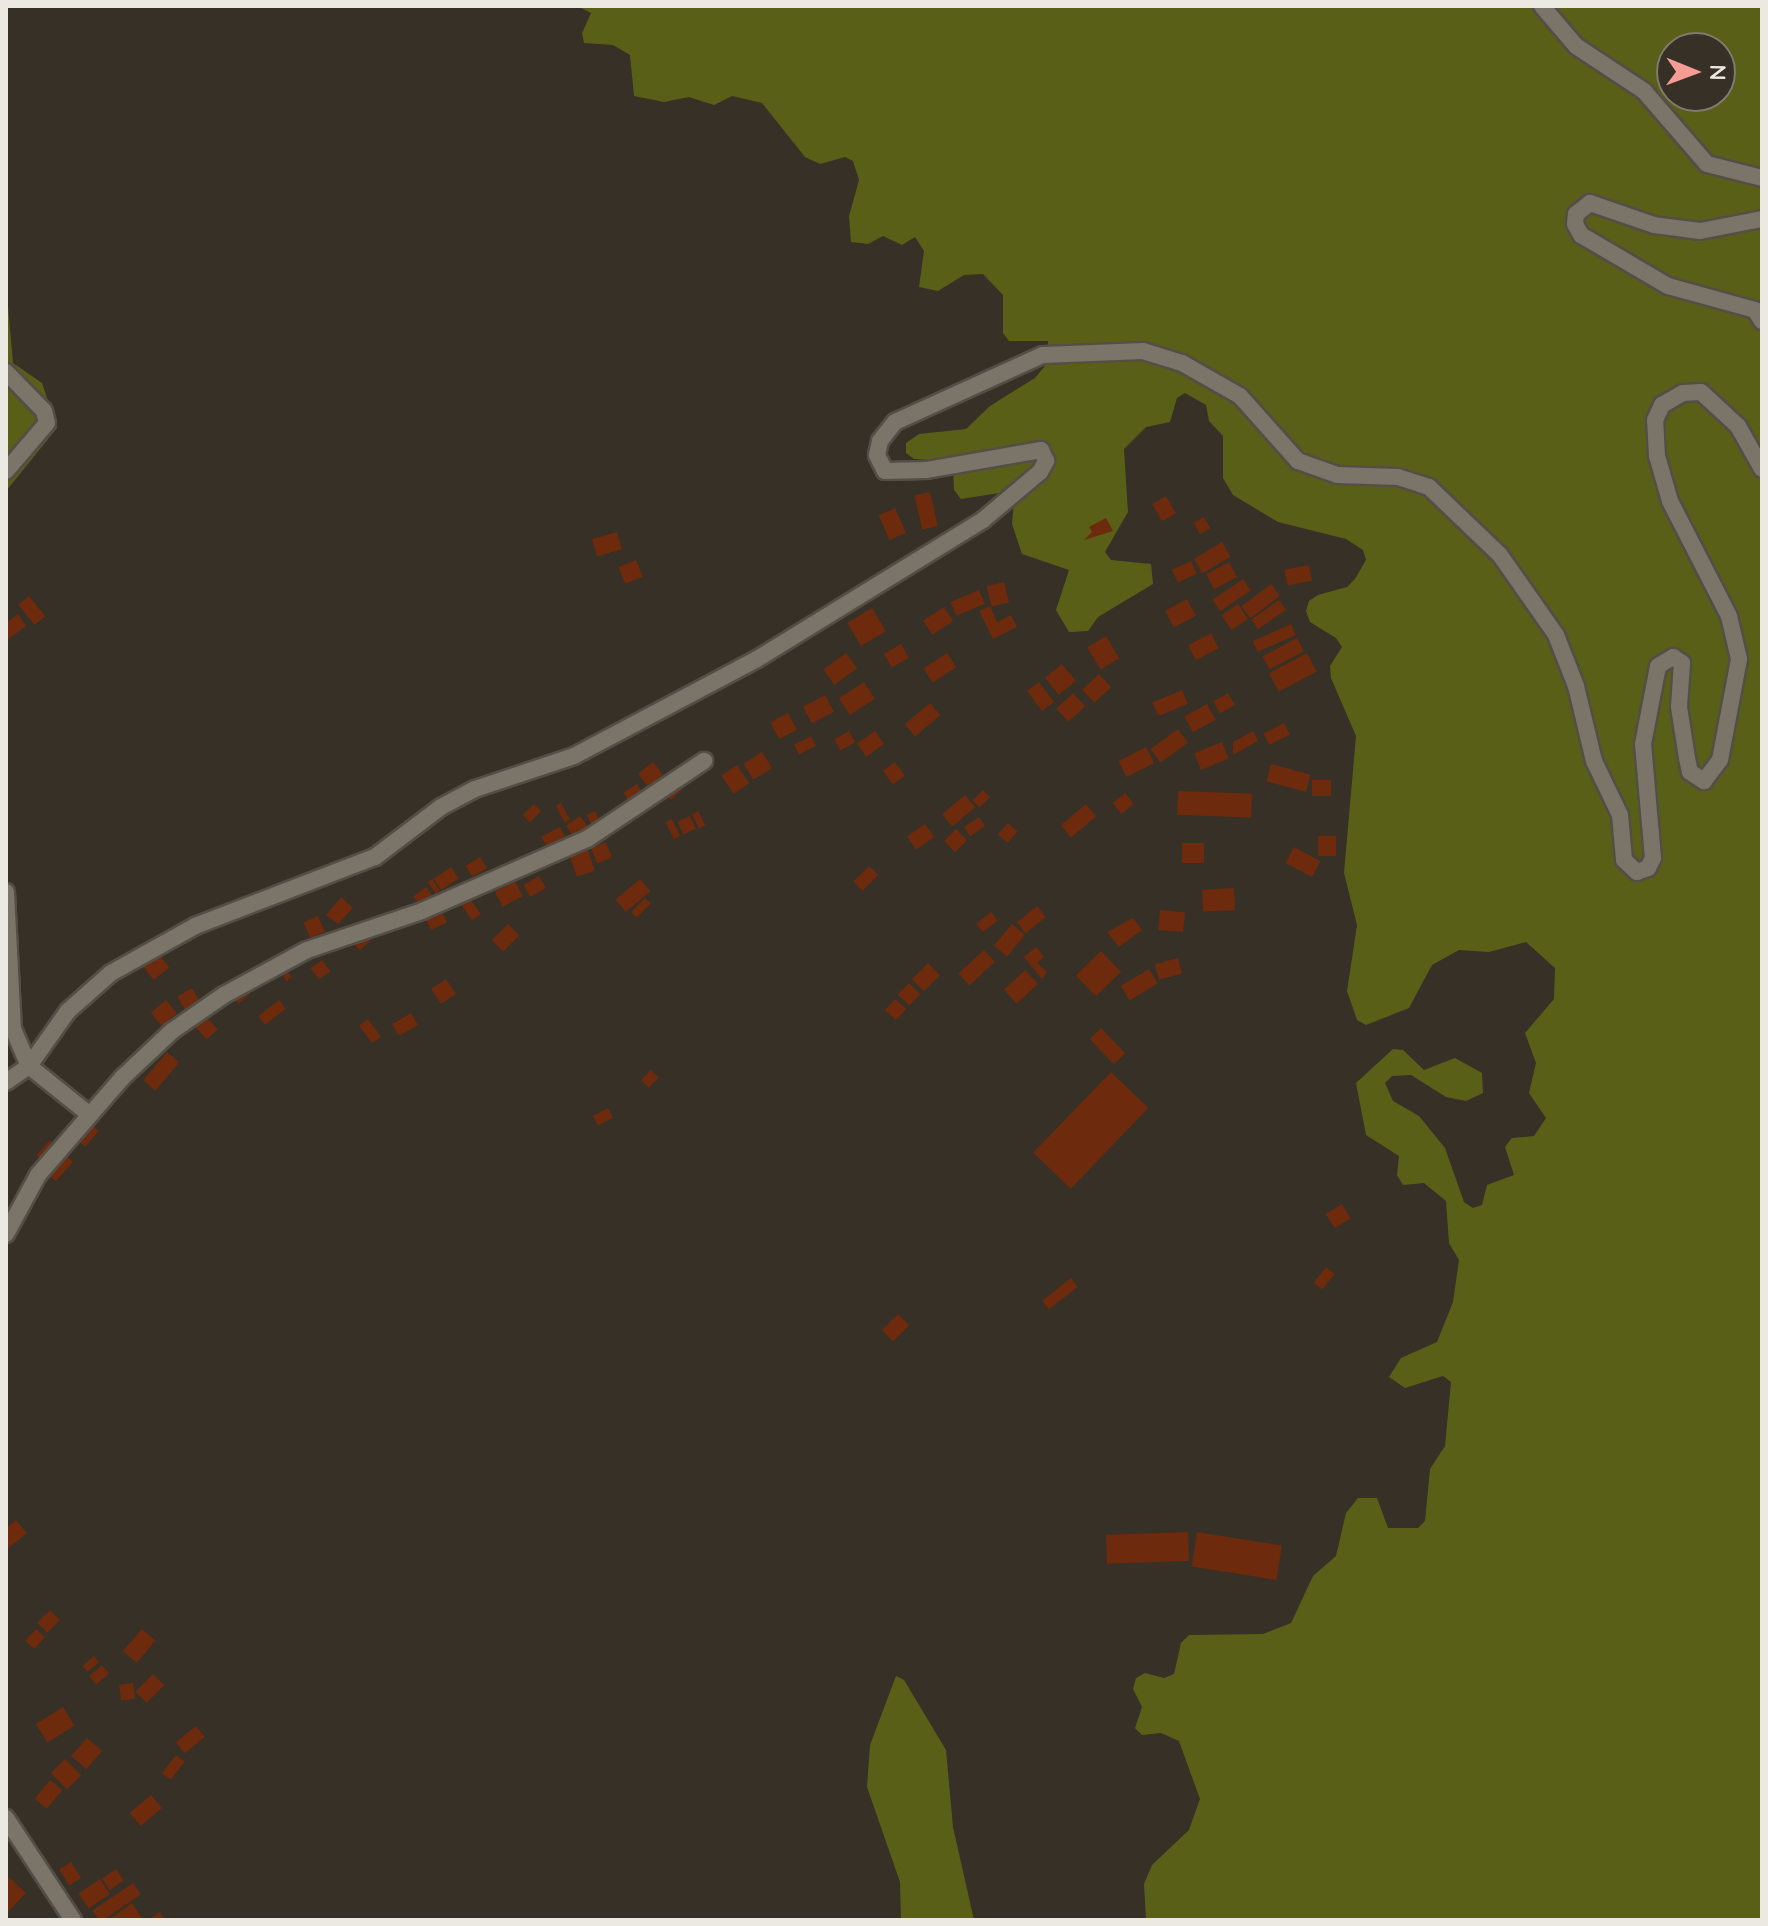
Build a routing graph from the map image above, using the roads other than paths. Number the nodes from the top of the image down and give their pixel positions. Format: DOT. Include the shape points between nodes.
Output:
graph roads {
  1 [pos="1542,6"];
  2 [pos="1762,178"];
  3 [pos="1762,219"];
  4 [pos="1762,321"];
  5 [pos="6,372"];
  6 [pos="1762,469"];
  7 [pos="6,471"];
  8 [pos="704,761"];
  9 [pos="6,892"];
  10 [pos="29,1066"];
  11 [pos="6,1082"];
  12 [pos="90,1115"];
  13 [pos="6,1234"];
  14 [pos="6,1818"];
  15 [pos="73,1920"];
  1 -- 2 [label="street" via="1576,46 1644,91 1707,164"];
  3 -- 4 [label="street" via="1700,231 1654,225 1590,203 1576,214 1575,224 1581,235 1668,286 1755,310"];
  5 -- 7 [label="street" via="44,411 47,423"];
  6 -- 10 [label="street" via="1738,426 1701,392 1683,393 1662,405 1655,420 1657,456 1670,501 1729,616 1739,659 1720,760 1704,781 1690,772 1684,745 1682,663 1673,657 1658,666 1643,744 1653,858 1648,868 1637,872 1624,860 1620,815 1594,761 1576,686 1556,635 1500,555 1429,487 1398,477 1337,475 1298,461 1225,386 1182,363 1143,351 1043,355 895,422 880,441 877,455 885,471 926,470 1041,450 1046,461 1040,472 983,520 757,659 574,756 475,789 441,807 375,857 195,926 111,973 68,1011"];
  8 -- 12 [label="street" via="587,839 422,911 264,969 172,1031"];
  9 -- 10 [label="street" via="12,929 13,1029"];
  10 -- 11 [label="street"];
  10 -- 12 [label="street"];
  12 -- 13 [label="street" via="38,1175"];
  14 -- 15 [label="street"];
}
